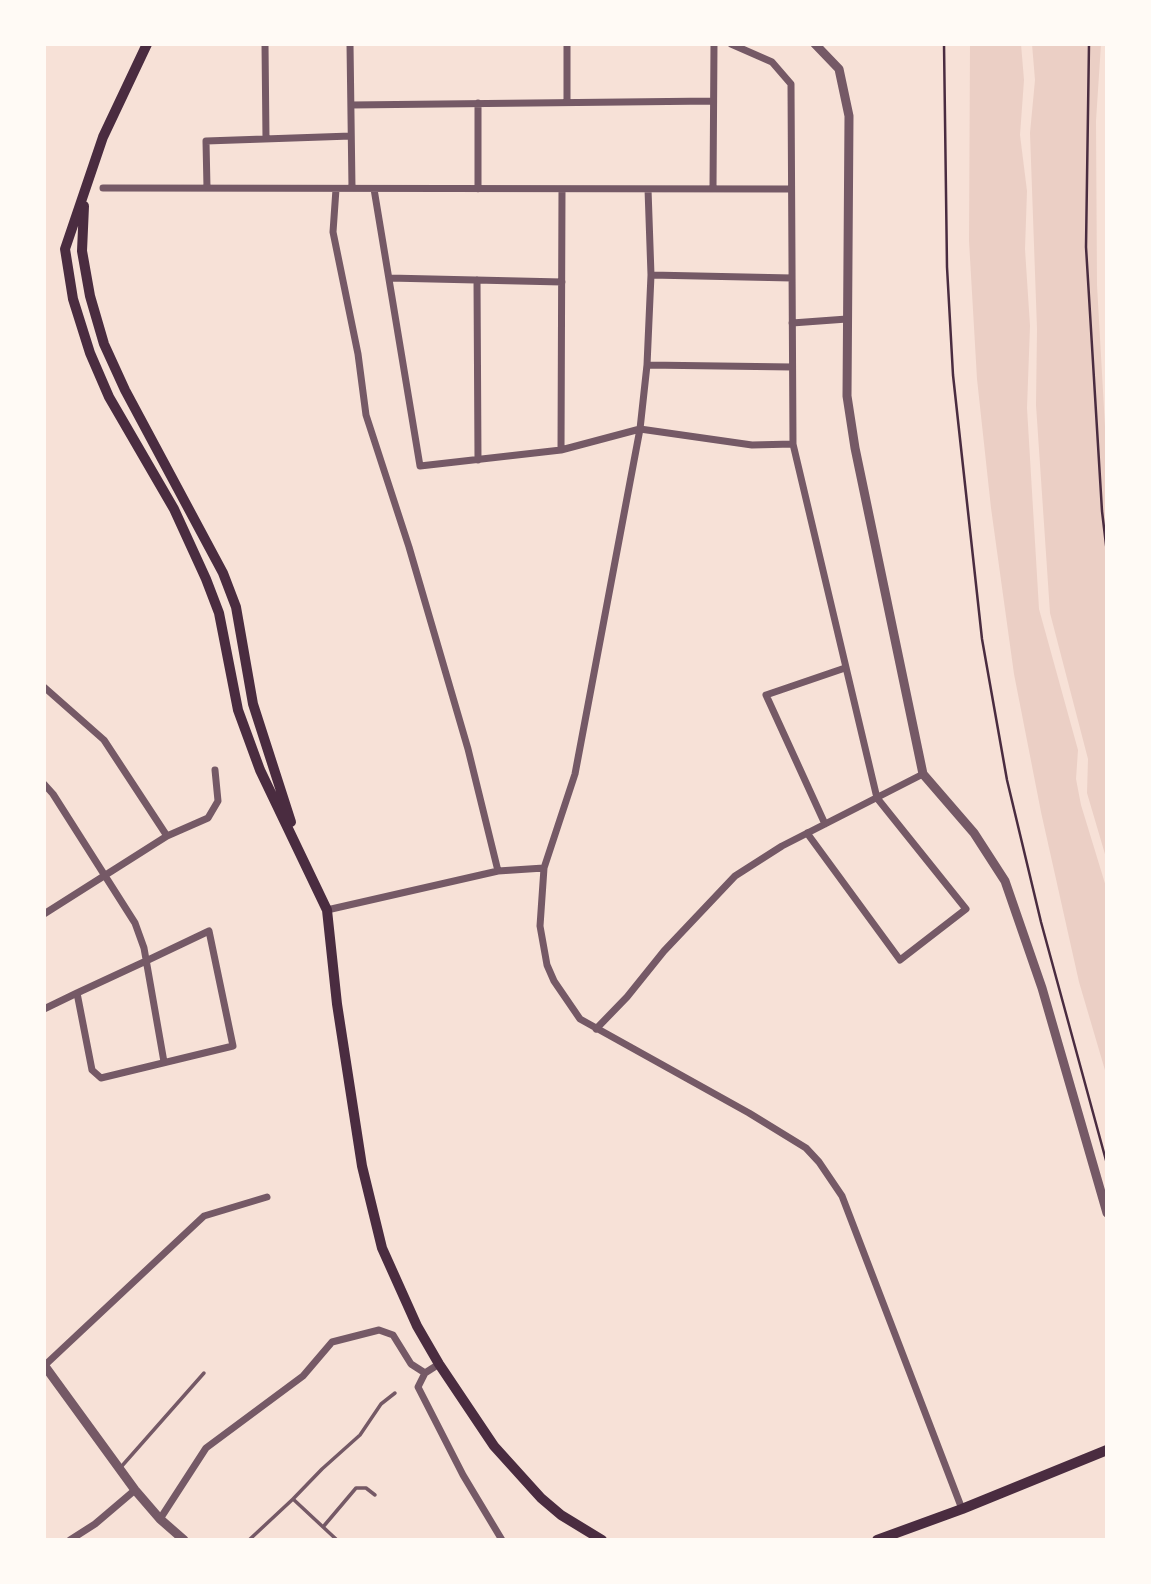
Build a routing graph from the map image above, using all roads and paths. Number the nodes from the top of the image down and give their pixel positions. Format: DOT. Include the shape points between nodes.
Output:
graph roads {
  1 [pos="147,44"];
  2 [pos="265,44"];
  3 [pos="350,44"];
  4 [pos="567,44"];
  5 [pos="714,44"];
  6 [pos="731,44"];
  7 [pos="815,44"];
  8 [pos="944,44"];
  9 [pos="1089,44"];
  10 [pos="568,102"];
  11 [pos="713,102"];
  12 [pos="478,103"];
  13 [pos="351,105"];
  14 [pos="351,136"];
  15 [pos="266,139"];
  16 [pos="103,188"];
  17 [pos="207,188"];
  18 [pos="352,188"];
  19 [pos="713,188"];
  20 [pos="336,189"];
  21 [pos="374,189"];
  22 [pos="478,189"];
  23 [pos="562,189"];
  24 [pos="648,189"];
  25 [pos="791,189"];
  26 [pos="84,196"];
  27 [pos="651,275"];
  28 [pos="389,278"];
  29 [pos="792,278"];
  30 [pos="477,280"];
  31 [pos="562,282"];
  32 [pos="847,319"];
  33 [pos="792,323"];
  34 [pos="648,365"];
  35 [pos="792,367"];
  36 [pos="640,429"];
  37 [pos="793,444"];
  38 [pos="561,450"];
  39 [pos="478,460"];
  40 [pos="1107,553"];
  41 [pos="845,668"];
  42 [pos="44,687"];
  43 [pos="215,770"];
  44 [pos="923,774"];
  45 [pos="44,784"];
  46 [pos="877,798"];
  47 [pos="825,824"];
  48 [pos="807,834"];
  49 [pos="167,836"];
  50 [pos="297,846"];
  51 [pos="544,868"];
  52 [pos="498,871"];
  53 [pos="104,874"];
  54 [pos="327,910"];
  55 [pos="44,915"];
  56 [pos="146,961"];
  57 [pos="77,993"];
  58 [pos="44,1009"];
  59 [pos="596,1029"];
  60 [pos="164,1062"];
  61 [pos="1107,1164"];
  62 [pos="267,1197"];
  63 [pos="1107,1213"];
  64 [pos="439,1364"];
  65 [pos="44,1365"];
  66 [pos="204,1373"];
  67 [pos="425,1373"];
  68 [pos="395,1393"];
  69 [pos="1107,1450"];
  70 [pos="119,1469"];
  71 [pos="135,1490"];
  72 [pos="375,1494"];
  73 [pos="293,1499"];
  74 [pos="962,1509"];
  75 [pos="160,1519"];
  76 [pos="323,1527"];
  77 [pos="884,1539"];
  78 [pos="70,1540"];
  79 [pos="184,1540"];
  80 [pos="249,1540"];
  81 [pos="336,1540"];
  82 [pos="502,1540"];
  83 [pos="602,1540"];
  1 -- 26 [label="main road" via="103,137"];
  2 -- 15 [label="street"];
  3 -- 13 [label="street"];
  4 -- 10 [label="street"];
  5 -- 11 [label="street"];
  6 -- 25 [label="street" via="772,61 791,83"];
  7 -- 32 [label="street" via="839,69 849,117"];
  8 -- 61 [label="path" via="952,362 982,639 1007,780"];
  9 -- 40 [label="path" via="1086,247"];
  10 -- 11 [label="street"];
  10 -- 12 [label="street"];
  11 -- 19 [label="street"];
  12 -- 13 [label="street"];
  12 -- 22 [label="street"];
  13 -- 14 [label="street"];
  14 -- 15 [label="street"];
  14 -- 18 [label="street"];
  15 -- 17 [label="street" via="206,141"];
  16 -- 17 [label="street"];
  17 -- 20 [label="street"];
  18 -- 20 [label="street"];
  18 -- 21 [label="street"];
  19 -- 24 [label="street"];
  19 -- 25 [label="street"];
  20 -- 52 [label="street" via="333,232 366,415 468,749"];
  21 -- 22 [label="street"];
  21 -- 28 [label="street"];
  22 -- 23 [label="street"];
  23 -- 24 [label="street"];
  23 -- 31 [label="street"];
  24 -- 27 [label="street"];
  25 -- 29 [label="street"];
  26 -- 50 [label="main road" via="82,251 104,344 232,596 253,704"];
  26 -- 50 [label="main road" via="65,249 73,299 90,353 206,579 219,612 238,710 260,770"];
  27 -- 29 [label="street"];
  27 -- 34 [label="street"];
  28 -- 30 [label="street"];
  28 -- 39 [label="street" via="420,466"];
  29 -- 33 [label="street"];
  30 -- 31 [label="street"];
  30 -- 39 [label="street"];
  31 -- 38 [label="street"];
  32 -- 33 [label="street"];
  32 -- 44 [label="street" via="848,396 855,448"];
  33 -- 35 [label="street"];
  34 -- 35 [label="street"];
  34 -- 36 [label="street"];
  35 -- 37 [label="street"];
  36 -- 37 [label="street" via="752,445"];
  36 -- 38 [label="street"];
  36 -- 51 [label="street" via="575,774"];
  37 -- 41 [label="street"];
  38 -- 39 [label="street"];
  41 -- 46 [label="street"];
  41 -- 47 [label="street" via="766,695"];
  42 -- 49 [label="street" via="104,740"];
  43 -- 49 [label="street" via="218,801 208,818"];
  44 -- 46 [label="street"];
  44 -- 63 [label="street" via="974,832 1005,881 1042,988"];
  45 -- 53 [label="street"];
  46 -- 47 [label="street"];
  46 -- 48 [label="street" via="966,909 900,960"];
  47 -- 48 [label="street"];
  48 -- 59 [label="street" via="735,876"];
  49 -- 53 [label="street"];
  50 -- 54 [label="main road"];
  51 -- 52 [label="street"];
  51 -- 59 [label="street" via="540,926 547,965 580,1018"];
  52 -- 54 [label="street"];
  53 -- 55 [label="street"];
  53 -- 56 [label="street" via="135,923"];
  54 -- 64 [label="main road" via="370,1207 398,1285"];
  56 -- 57 [label="street"];
  56 -- 60 [label="street"];
  56 -- 60 [label="street" via="209,931 233,1046"];
  57 -- 58 [label="street"];
  57 -- 60 [label="street" via="92,1070 100,1078"];
  59 -- 74 [label="street" via="738,1107 806,1148 819,1162 842,1196"];
  62 -- 65 [label="street" via="204,1216"];
  64 -- 67 [label="street"];
  64 -- 83 [label="main road" via="520,1477 562,1515"];
  65 -- 70 [label="street"];
  66 -- 70 [label="lane"];
  67 -- 75 [label="street" via="411,1364 393,1335 379,1330 332,1342 303,1376 206,1448"];
  67 -- 82 [label="street" via="418,1387"];
  68 -- 73 [label="lane" via="381,1404 360,1435"];
  69 -- 74 [label="main road"];
  70 -- 71 [label="street"];
  71 -- 75 [label="street"];
  71 -- 78 [label="street"];
  72 -- 76 [label="lane" via="356,1488"];
  73 -- 76 [label="lane"];
  73 -- 80 [label="lane"];
  74 -- 77 [label="main road"];
  75 -- 79 [label="street"];
  76 -- 81 [label="lane"];
}
